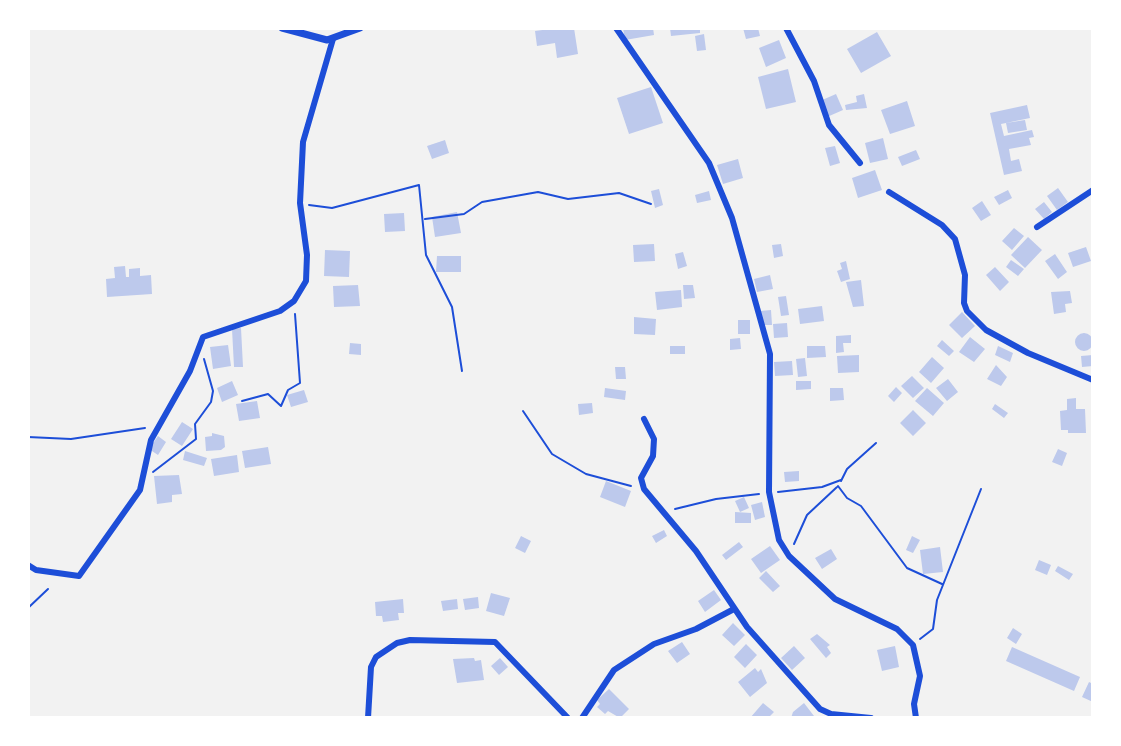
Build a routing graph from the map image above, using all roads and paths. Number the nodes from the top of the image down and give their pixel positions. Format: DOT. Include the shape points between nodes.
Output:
graph roads {
  1 [pos="282,28"];
  2 [pos="322,28"];
  3 [pos="360,28"];
  4 [pos="616,28"];
  5 [pos="786,28"];
  6 [pos="321,39"];
  7 [pos="333,39"];
  8 [pos="860,163"];
  9 [pos="1093,190"];
  10 [pos="889,192"];
  11 [pos="300,203"];
  12 [pos="651,204"];
  13 [pos="424,219"];
  14 [pos="1037,227"];
  15 [pos="294,301"];
  16 [pos="198,343"];
  17 [pos="462,371"];
  18 [pos="1093,380"];
  19 [pos="242,401"];
  20 [pos="523,411"];
  21 [pos="644,419"];
  22 [pos="158,425"];
  23 [pos="28,437"];
  24 [pos="876,443"];
  25 [pos="142,480"];
  26 [pos="841,480"];
  27 [pos="838,486"];
  28 [pos="644,489"];
  29 [pos="981,489"];
  30 [pos="769,492"];
  31 [pos="663,513"];
  32 [pos="789,556"];
  33 [pos="28,565"];
  34 [pos="943,584"];
  35 [pos="48,589"];
  36 [pos="28,608"];
  37 [pos="734,609"];
  38 [pos="913,645"];
  39 [pos="368,718"];
  40 [pos="568,718"];
  41 [pos="582,718"];
  42 [pos="871,718"];
  43 [pos="916,718"];
  1 -- 6 [label="street"];
  2 -- 6 [label="street"];
  3 -- 7 [label="street"];
  4 -- 30 [label="street" via="709,163 732,218 770,354"];
  5 -- 8 [label="street" via="814,81 829,125"];
  6 -- 7 [label="street"];
  7 -- 11 [label="street" via="307,121"];
  9 -- 14 [label="street"];
  10 -- 18 [label="street" via="955,239 965,275 964,303 986,330"];
  11 -- 13 [label="path" via="332,208 417,184"];
  11 -- 15 [label="street" via="306,281"];
  12 -- 13 [label="path" via="619,193 568,199 538,192 482,202 464,214"];
  13 -- 17 [label="path" via="426,255 452,307"];
  15 -- 16 [label="street" via="280,311 206,334"];
  15 -- 19 [label="path" via="300,383 288,390 281,406 268,394"];
  16 -- 22 [label="street" via="190,371"];
  16 -- 25 [label="path" via="214,387 211,402 195,424 196,439"];
  20 -- 28 [label="path" via="552,454 586,474"];
  21 -- 28 [label="street" via="654,439 653,456 641,478"];
  22 -- 23 [label="path" via="71,439"];
  22 -- 25 [label="street"];
  24 -- 26 [label="path"];
  25 -- 33 [label="street" via="115,529 79,576"];
  26 -- 27 [label="path"];
  26 -- 30 [label="path"];
  27 -- 32 [label="path" via="807,515"];
  27 -- 34 [label="path" via="861,506 907,568"];
  28 -- 31 [label="street"];
  29 -- 34 [label="path"];
  30 -- 31 [label="path"];
  30 -- 32 [label="street" via="773,525"];
  31 -- 37 [label="street"];
  32 -- 38 [label="street" via="846,607 897,629"];
  34 -- 38 [label="path" via="933,629"];
  35 -- 36 [label="path"];
  37 -- 41 [label="street" via="654,644 614,670"];
  37 -- 42 [label="street" via="820,709"];
  38 -- 43 [label="street" via="920,676"];
  39 -- 40 [label="street" via="376,657 410,640 495,642"];
}
